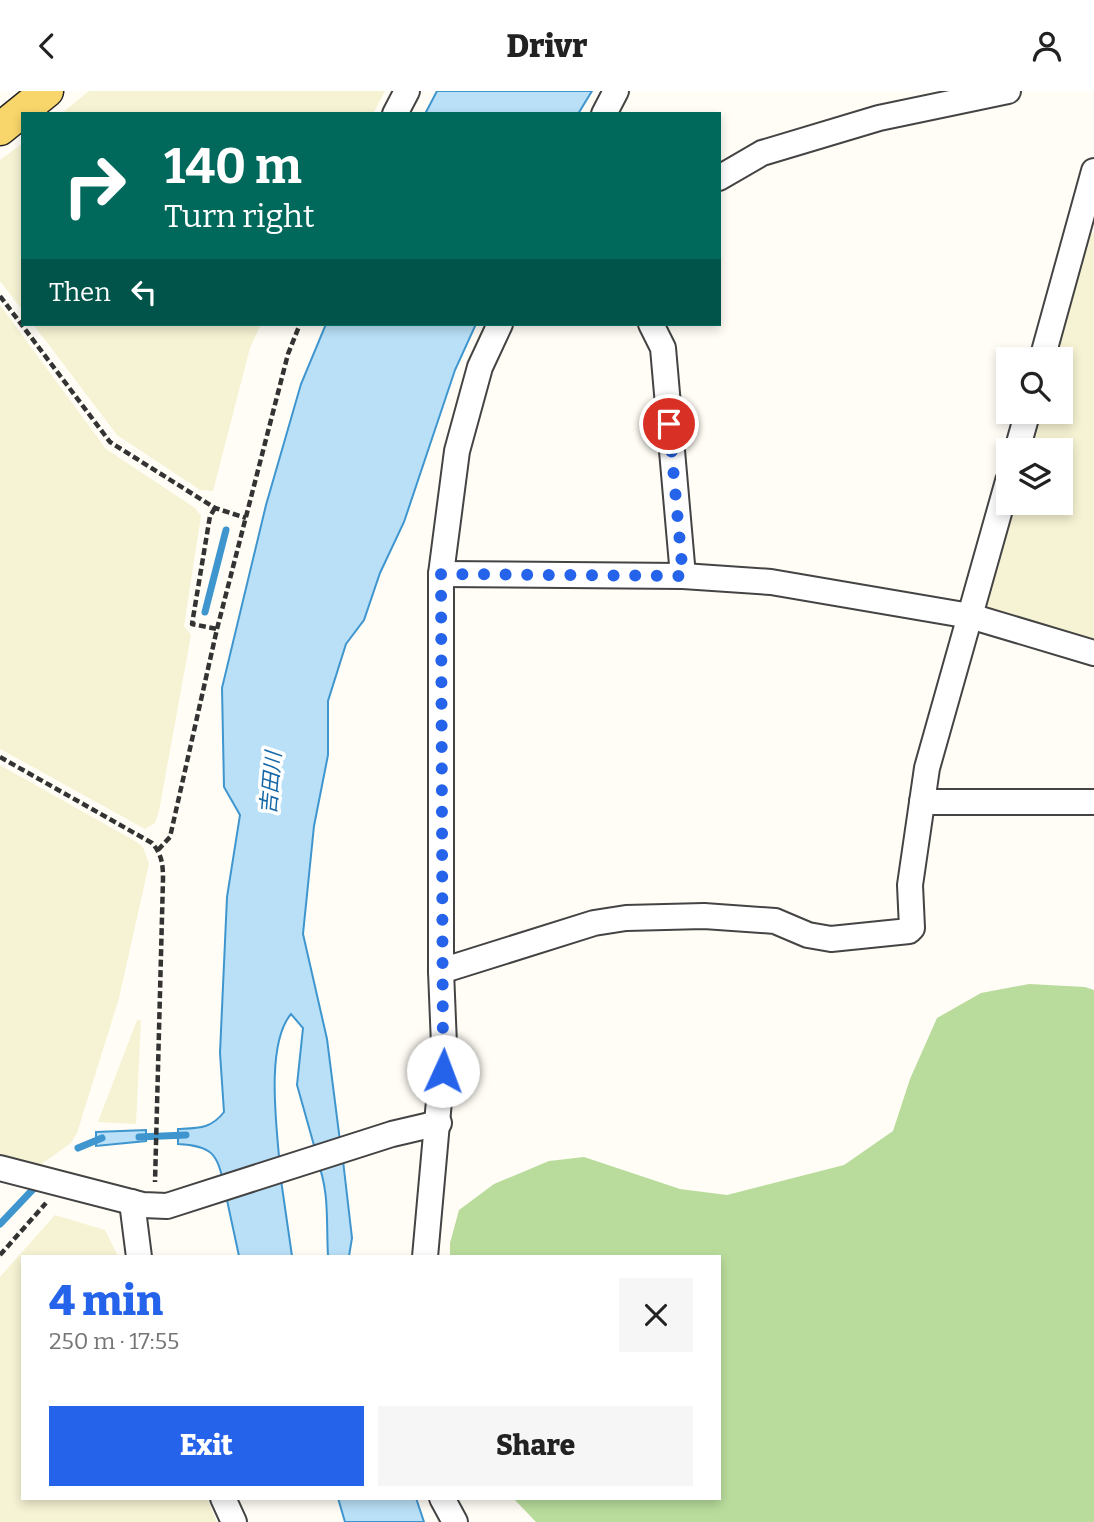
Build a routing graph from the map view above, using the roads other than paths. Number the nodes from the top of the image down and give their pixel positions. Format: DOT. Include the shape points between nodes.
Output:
graph roads {
  1 [pos="47,91"];
  2 [pos="407,91"];
  3 [pos="616,91"];
  4 [pos="1008,91"];
  5 [pos="21,112"];
  6 [pos="21,112"];
  7 [pos="396,112"];
  8 [pos="605,112"];
  9 [pos="0,129"];
  10 [pos="1094,171"];
  11 [pos="721,177"];
  12 [pos="499,326"];
  13 [pos="652,326"];
  14 [pos="1045,347"];
  15 [pos="998,515"];
  16 [pos="441,574"];
  17 [pos="683,576"];
  18 [pos="970,616"];
  19 [pos="1094,653"];
  20 [pos="1094,801"];
  21 [pos="922,802"];
  22 [pos="441,971"];
  23 [pos="439,1123"];
  24 [pos="0,1168"];
  25 [pos="148,1204"];
  26 [pos="139,1255"];
  27 [pos="425,1255"];
  28 [pos="224,1500"];
  29 [pos="443,1500"];
  30 [pos="234,1522"];
  31 [pos="456,1522"];
  1 -- 5 [label="main road"];
  2 -- 7 [label="street"];
  3 -- 8 [label="street"];
  4 -- 11 [label="street" via="879,118 762,153"];
  6 -- 9 [label="main road"];
  10 -- 14 [label="street"];
  12 -- 16 [label="street" via="480,367 457,451"];
  13 -- 17 [label="street" via="663,348"];
  15 -- 18 [label="street"];
  16 -- 17 [label="street"];
  16 -- 22 [label="street"];
  17 -- 18 [label="street" via="771,582"];
  18 -- 19 [label="street"];
  18 -- 21 [label="street"];
  20 -- 21 [label="street"];
  21 -- 22 [label="street" via="910,885 909,932 831,939 775,921 704,916 626,918 583,926"];
  22 -- 23 [label="street" via="444,1045"];
  23 -- 25 [label="street"];
  23 -- 27 [label="street"];
  24 -- 25 [label="street"];
  25 -- 26 [label="street"];
  28 -- 30 [label="street"];
  29 -- 31 [label="street"];
}
